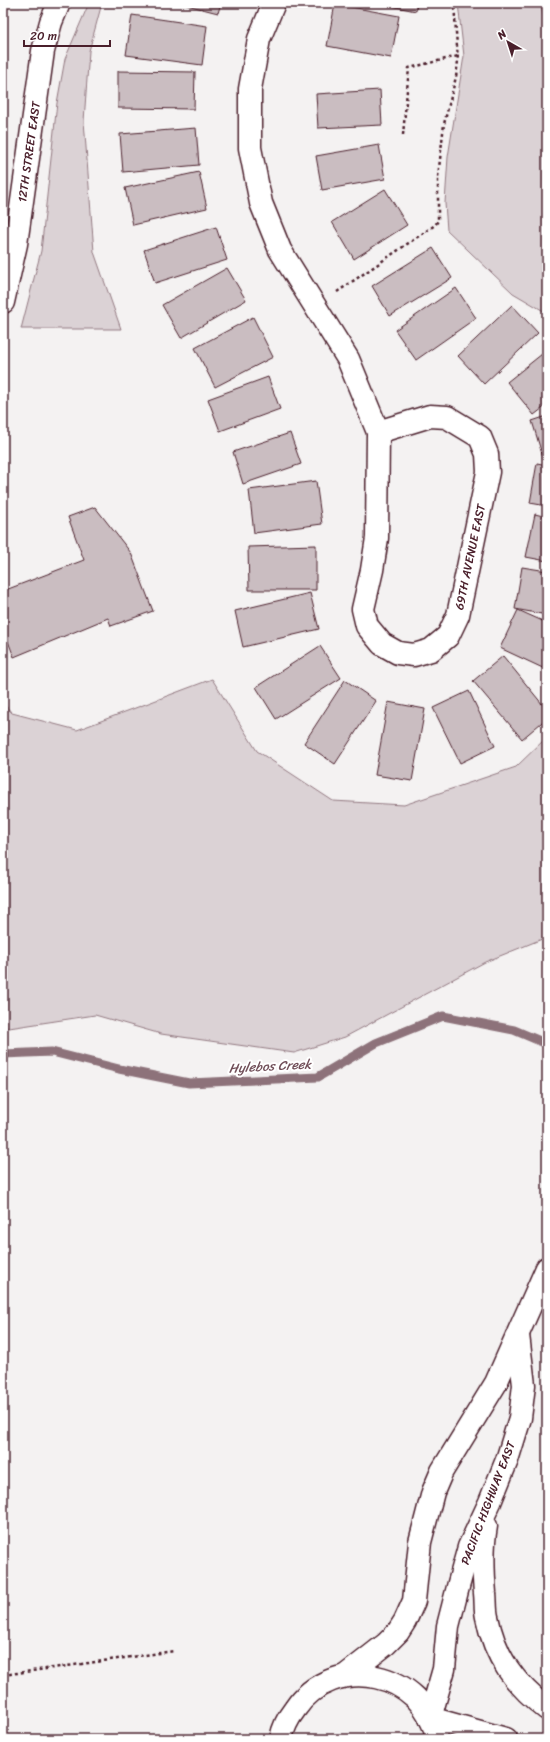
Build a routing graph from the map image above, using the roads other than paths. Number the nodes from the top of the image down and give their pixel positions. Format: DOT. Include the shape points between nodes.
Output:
graph roads {
  1 [pos="59,3"];
  2 [pos="274,3"];
  3 [pos="3,302"];
  4 [pos="378,432"];
  5 [pos="547,1268"];
  6 [pos="518,1334"];
  7 [pos="490,1502"];
  8 [pos="346,1676"];
  9 [pos="547,1709"];
  10 [pos="430,1718"];
  11 [pos="281,1739"];
  12 [pos="437,1739"];
  13 [pos="506,1739"];
  1 -- 3 [label="main road, 12TH STREET EAST" via="50,22 43,51 16,244"];
  2 -- 4 [label="main road, 69TH AVENUE EAST" via="259,39 251,82 250,148 263,210 280,250 348,359"];
  4 -- 4 [label="main road, 69TH AVENUE EAST" via="377,538 363,609 367,626 382,644 398,653 414,655 430,650 448,636 458,615 488,472 487,454 480,437 447,417 430,416"];
  5 -- 6 [label="main road"];
  6 -- 7 [label="main road, PACIFIC HIGHWAY EAST" via="524,1385 520,1418"];
  6 -- 8 [label="main road" via="496,1383 442,1471 433,1492 420,1542 414,1601 406,1621 386,1644"];
  7 -- 9 [label="main road" via="482,1544 486,1616 500,1657 511,1676"];
  7 -- 10 [label="main road, PACIFIC HIGHWAY EAST" via="470,1546 458,1583 448,1626 444,1669"];
  8 -- 10 [label="main road" via="364,1674 397,1684 422,1705"];
  8 -- 11 [label="main road" via="328,1681 312,1690 288,1718"];
  10 -- 12 [label="main road"];
  10 -- 13 [label="main road"];
}
